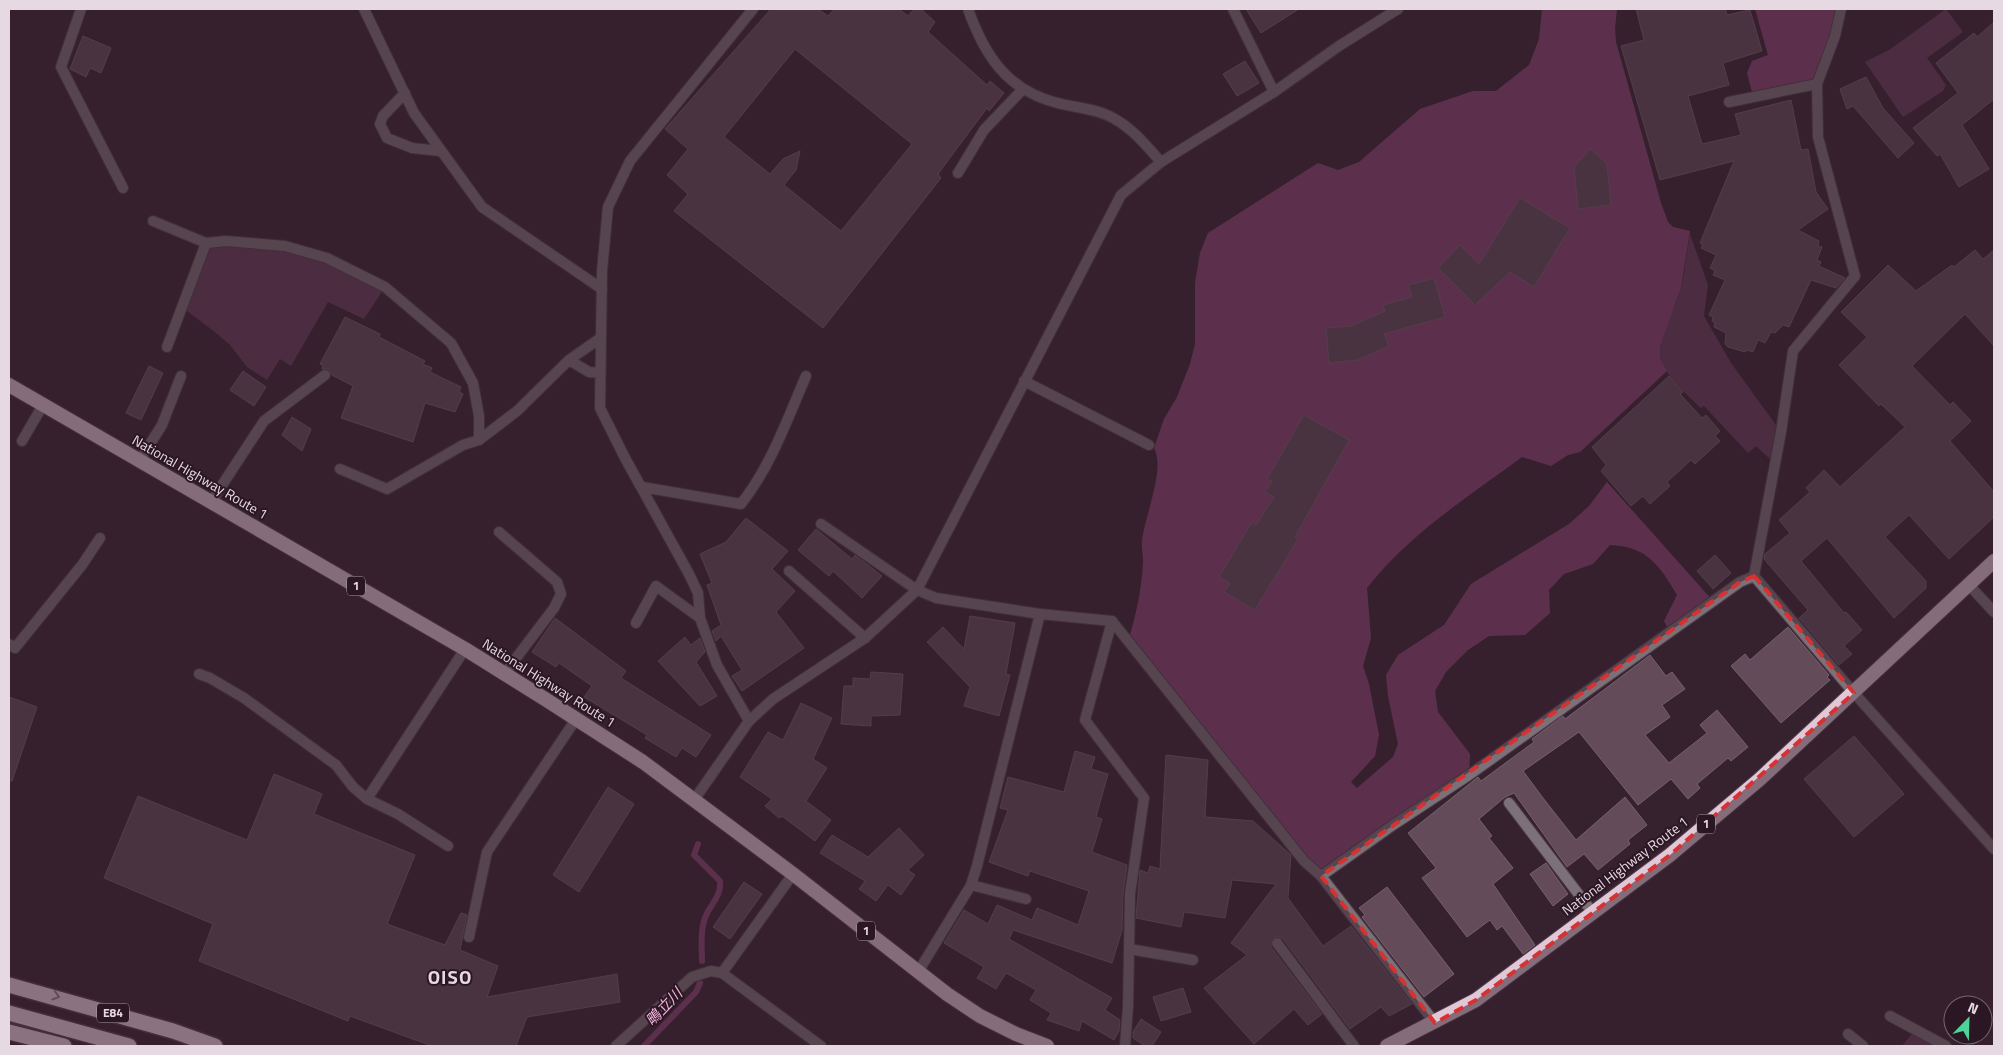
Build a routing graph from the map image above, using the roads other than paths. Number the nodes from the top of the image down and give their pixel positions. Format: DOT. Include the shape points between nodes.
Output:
graph roads {
  1 [pos="81,9"];
  2 [pos="364,9"];
  3 [pos="753,9"];
  4 [pos="968,9"];
  5 [pos="1233,9"];
  6 [pos="1398,9"];
  7 [pos="1841,9"];
  8 [pos="1818,84"];
  9 [pos="1023,90"];
  10 [pos="1274,92"];
  11 [pos="405,93"];
  12 [pos="1729,102"];
  13 [pos="440,151"];
  14 [pos="1161,162"];
  15 [pos="958,173"];
  16 [pos="123,188"];
  17 [pos="153,221"];
  18 [pos="206,243"];
  19 [pos="602,289"];
  20 [pos="599,339"];
  21 [pos="167,347"];
  22 [pos="569,360"];
  23 [pos="600,373"];
  24 [pos="325,375"];
  25 [pos="181,376"];
  26 [pos="806,376"];
  27 [pos="1024,381"];
  28 [pos="9,385"];
  29 [pos="44,405"];
  30 [pos="479,440"];
  31 [pos="22,441"];
  32 [pos="1149,445"];
  33 [pos="140,460"];
  34 [pos="340,470"];
  35 [pos="642,487"];
  36 [pos="211,502"];
  37 [pos="821,524"];
  38 [pos="499,532"];
  39 [pos="100,538"];
  40 [pos="1994,561"];
  41 [pos="789,571"];
  42 [pos="1754,576"];
  43 [pos="1968,584"];
  44 [pos="917,590"];
  45 [pos="1994,612"];
  46 [pos="1040,614"];
  47 [pos="700,618"];
  48 [pos="1112,621"];
  49 [pos="636,622"];
  50 [pos="864,638"];
  51 [pos="9,644"];
  52 [pos="465,649"];
  53 [pos="199,674"];
  54 [pos="504,674"];
  55 [pos="1854,693"];
  56 [pos="576,719"];
  57 [pos="749,721"];
  58 [pos="368,799"];
  59 [pos="694,800"];
  60 [pos="1509,803"];
  61 [pos="448,846"];
  62 [pos="1994,849"];
  63 [pos="793,874"];
  64 [pos="1321,876"];
  65 [pos="971,885"];
  66 [pos="1026,899"];
  67 [pos="1594,913"];
  68 [pos="470,937"];
  69 [pos="1277,943"];
  70 [pos="1129,950"];
  71 [pos="1193,960"];
  72 [pos="918,972"];
  73 [pos="722,973"];
  74 [pos="9,985"];
  75 [pos="9,1013"];
  76 [pos="1890,1016"];
  77 [pos="1436,1023"];
  78 [pos="9,1032"];
  79 [pos="1848,1034"];
  80 [pos="64,1046"];
  81 [pos="129,1046"];
  82 [pos="215,1046"];
  83 [pos="616,1046"];
  84 [pos="821,1046"];
  85 [pos="1047,1046"];
  86 [pos="1125,1046"];
  87 [pos="1354,1046"];
  88 [pos="1387,1046"];
  89 [pos="1863,1046"];
  90 [pos="1946,1046"];
  1 -- 16 [label="street" via="61,67"];
  2 -- 11 [label="street"];
  3 -- 19 [label="street" via="630,161 608,207"];
  4 -- 9 [label="street" via="991,57 1003,74"];
  5 -- 10 [label="street"];
  6 -- 10 [label="street"];
  7 -- 8 [label="street"];
  8 -- 12 [label="street"];
  8 -- 42 [label="street" via="1820,148 1855,276 1794,351"];
  9 -- 14 [label="street" via="1053,102 1114,118"];
  9 -- 15 [label="street" via="984,130"];
  10 -- 14 [label="street"];
  11 -- 13 [label="street" via="414,113"];
  11 -- 13 [label="street" via="383,116 380,124 387,138 412,148"];
  13 -- 19 [label="street" via="482,207"];
  14 -- 27 [label="street" via="1121,195"];
  17 -- 18 [label="street"];
  18 -- 21 [label="street"];
  18 -- 30 [label="street" via="226,241 285,246 328,258 385,287 451,342 473,383 479,416"];
  19 -- 20 [label="street"];
  20 -- 22 [label="street"];
  20 -- 23 [label="street"];
  22 -- 23 [label="street" via="589,372"];
  22 -- 30 [label="street" via="517,410"];
  23 -- 35 [label="street" via="600,408"];
  24 -- 36 [label="street" via="264,421"];
  25 -- 33 [label="street" via="162,425"];
  26 -- 35 [label="street" via="778,444 741,504"];
  27 -- 32 [label="street"];
  27 -- 44 [label="street"];
  28 -- 29 [label="highway, National Highway Route 1 / 1"];
  29 -- 31 [label="street"];
  29 -- 33 [label="highway, National Highway Route 1 / 1"];
  30 -- 34 [label="street" via="463,445 387,489"];
  33 -- 36 [label="highway, National Highway Route 1 / 1"];
  35 -- 47 [label="street" via="698,593"];
  36 -- 52 [label="highway, National Highway Route 1 / 1"];
  37 -- 44 [label="street"];
  38 -- 54 [label="street" via="557,582 561,594"];
  39 -- 51 [label="street" via="15,648"];
  40 -- 43 [label="highway, National Highway Route 1 / 1"];
  41 -- 50 [label="street"];
  42 -- 55 [label="street"];
  42 -- 64 [label="street" via="1740,582 1469,776"];
  43 -- 45 [label="street"];
  43 -- 55 [label="highway, National Highway Route 1 / 1"];
  44 -- 46 [label="street" via="936,598"];
  44 -- 50 [label="street"];
  46 -- 48 [label="street"];
  46 -- 65 [label="street"];
  47 -- 49 [label="street" via="656,586"];
  47 -- 57 [label="street" via="717,665"];
  48 -- 64 [label="street" via="1304,861"];
  48 -- 70 [label="street" via="1086,720 1144,798 1130,894"];
  50 -- 57 [label="street" via="773,699"];
  52 -- 54 [label="highway, National Highway Route 1 / 1"];
  52 -- 58 [label="street"];
  53 -- 58 [label="street" via="244,698 336,765 353,787"];
  54 -- 56 [label="highway, National Highway Route 1 / 1"];
  55 -- 62 [label="street"];
  55 -- 67 [label="highway, National Highway Route 1 / 1" via="1738,798"];
  56 -- 59 [label="highway, National Highway Route 1 / 1"];
  56 -- 68 [label="street" via="488,852"];
  57 -- 59 [label="street"];
  58 -- 61 [label="street"];
  59 -- 63 [label="highway, National Highway Route 1 / 1"];
  60 -- 67 [label="street"];
  63 -- 72 [label="highway, National Highway Route 1 / 1"];
  63 -- 73 [label="street"];
  64 -- 77 [label="street"];
  65 -- 66 [label="street"];
  65 -- 72 [label="street"];
  67 -- 77 [label="highway, National Highway Route 1 / 1" via="1476,1000"];
  69 -- 87 [label="street"];
  70 -- 71 [label="street"];
  70 -- 86 [label="street"];
  72 -- 85 [label="highway, National Highway Route 1 / 1" via="980,1016"];
  73 -- 83 [label="street" via="711,971 692,977"];
  73 -- 84 [label="street"];
  74 -- 82 [label="highway, E84, one-way"];
  75 -- 81 [label="highway, E84"];
  76 -- 90 [label="street"];
  77 -- 88 [label="highway, National Highway Route 1 / 1"];
  78 -- 80 [label="highway"];
  79 -- 89 [label="street"];
}
